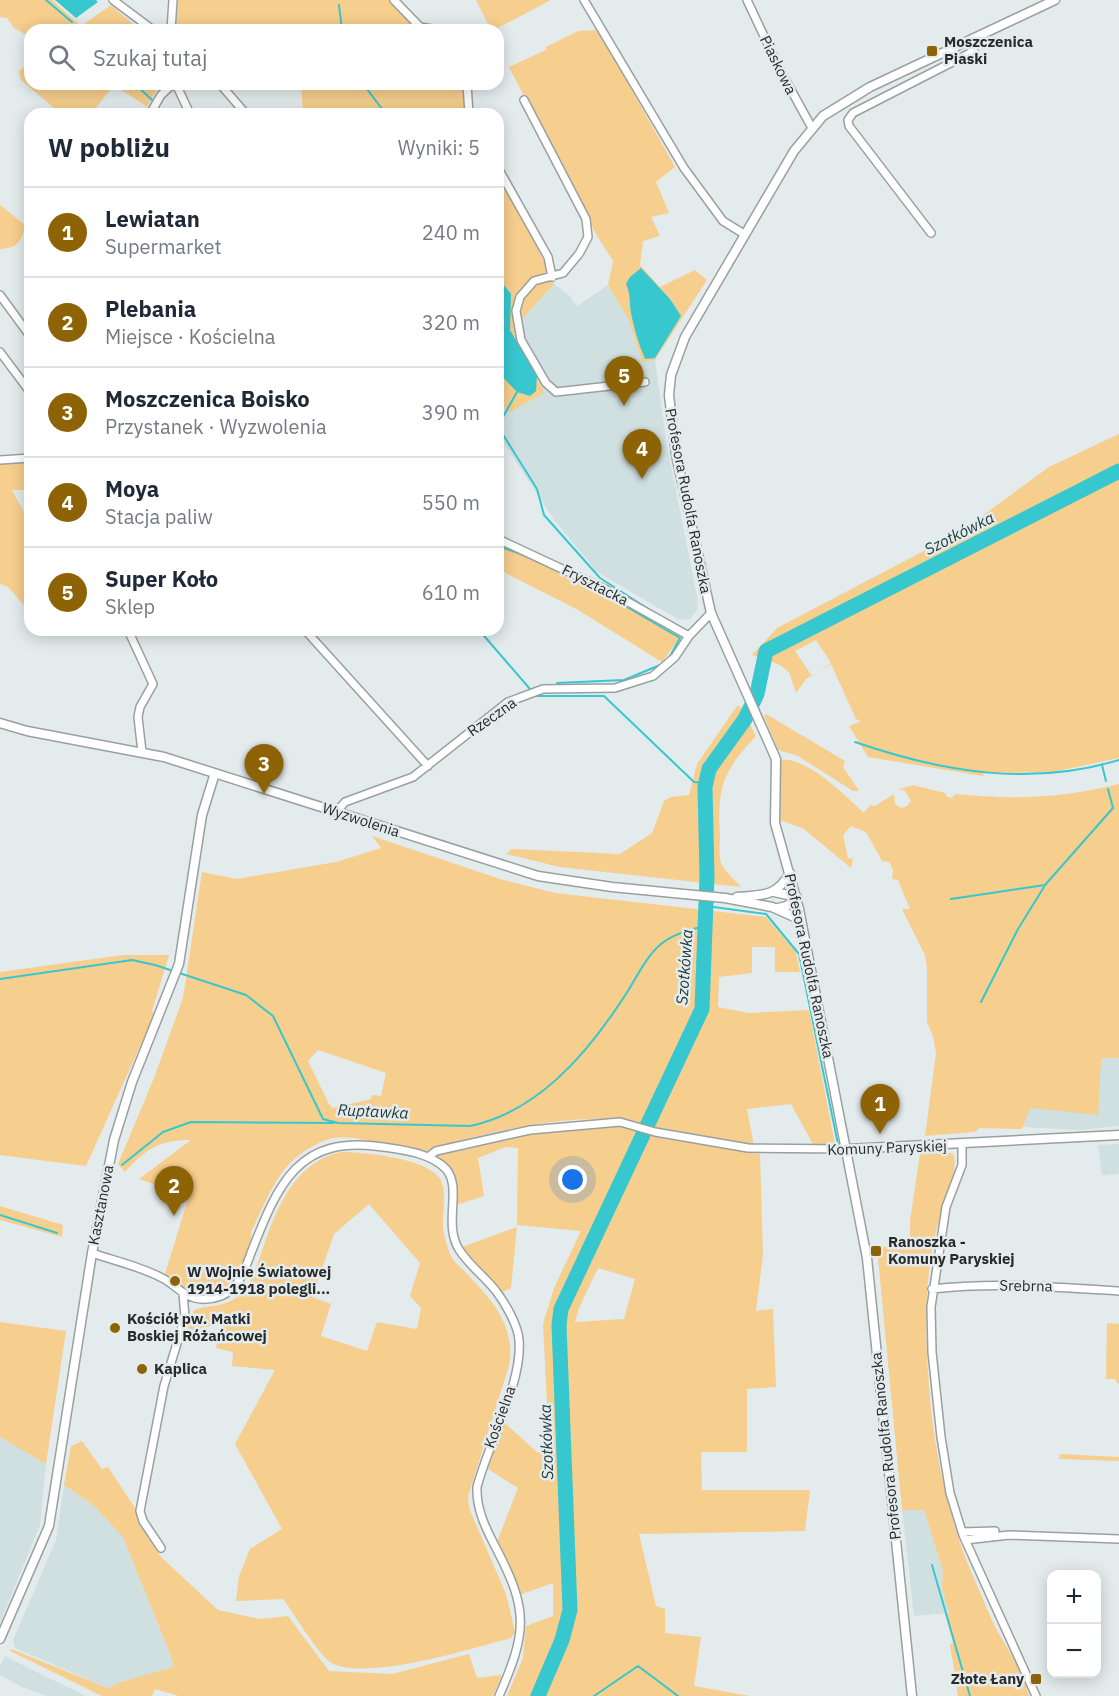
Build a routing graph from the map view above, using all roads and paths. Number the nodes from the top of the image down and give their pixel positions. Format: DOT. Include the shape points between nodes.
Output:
graph roads {
  1 [pos="113,0"];
  2 [pos="173,0"];
  3 [pos="394,0"];
  4 [pos="584,0"];
  5 [pos="747,0"];
  6 [pos="1055,0"];
  7 [pos="145,24"];
  8 [pos="171,24"];
  9 [pos="417,24"];
  10 [pos="967,42"];
  11 [pos="167,90"];
  12 [pos="177,90"];
  13 [pos="225,90"];
  14 [pos="467,90"];
  15 [pos="524,100"];
  16 [pos="153,108"];
  17 [pos="187,108"];
  18 [pos="241,108"];
  19 [pos="469,108"];
  20 [pos="812,128"];
  21 [pos="504,179"];
  22 [pos="744,234"];
  23 [pos="931,234"];
  24 [pos="552,277"];
  25 [pos="0,295"];
  26 [pos="24,328"];
  27 [pos="0,352"];
  28 [pos="645,382"];
  29 [pos="24,384"];
  30 [pos="24,458"];
  31 [pos="0,460"];
  32 [pos="504,542"];
  33 [pos="711,613"];
  34 [pos="131,636"];
  35 [pos="310,636"];
  36 [pos="689,636"];
  37 [pos="0,723"];
  38 [pos="142,752"];
  39 [pos="428,766"];
  40 [pos="215,773"];
  41 [pos="337,811"];
  42 [pos="790,873"];
  43 [pos="774,892"];
  44 [pos="721,897"];
  45 [pos="796,897"];
  46 [pos="775,908"];
  47 [pos="801,920"];
  48 [pos="1119,1135"];
  49 [pos="962,1145"];
  50 [pos="847,1149"];
  51 [pos="428,1157"];
  52 [pos="92,1253"];
  53 [pos="932,1289"];
  54 [pos="1119,1291"];
  55 [pos="183,1293"];
  56 [pos="962,1532"];
  57 [pos="1028,1535"];
  58 [pos="1119,1539"];
  59 [pos="964,1540"];
  60 [pos="161,1548"];
  61 [pos="0,1640"];
  62 [pos="499,1696"];
  63 [pos="912,1696"];
  64 [pos="1036,1696"];
  1 -- 7 [label="street"];
  2 -- 8 [label="street"];
  3 -- 9 [label="street"];
  4 -- 22 [label="street" via="686,171 723,221"];
  5 -- 20 [label="street, Piaskowa"];
  6 -- 10 [label="street, Profesora Rudolfa Ranoszka"];
  10 -- 20 [label="street, Profesora Rudolfa Ranoszka" via="840,103"];
  10 -- 23 [label="street" via="974,51 853,113 848,120"];
  11 -- 16 [label="street"];
  12 -- 17 [label="street"];
  13 -- 18 [label="street"];
  14 -- 19 [label="street"];
  15 -- 24 [label="street" via="586,219 588,237 578,255 563,273"];
  20 -- 22 [label="street, Profesora Rudolfa Ranoszka"];
  21 -- 24 [label="street" via="548,257"];
  22 -- 33 [label="street, Profesora Rudolfa Ranoszka" via="685,337 676,356 669,390 676,455"];
  24 -- 28 [label="street" via="534,281 520,297 516,311 521,340 549,388 562,394"];
  25 -- 26 [label="street"];
  27 -- 29 [label="street"];
  30 -- 31 [label="street"];
  32 -- 36 [label="street, Frysztacka" via="605,589"];
  33 -- 36 [label="street, Rzeczna"];
  33 -- 42 [label="street, Profesora Rudolfa Ranoszka" via="776,759 775,823"];
  34 -- 38 [label="street" via="153,684 138,717"];
  35 -- 39 [label="street"];
  36 -- 39 [label="street, Rzeczna" via="665,668 634,683 604,688 543,689 508,702"];
  37 -- 38 [label="street, Wyzwolenia"];
  38 -- 40 [label="street, Wyzwolenia"];
  39 -- 41 [label="street, Rzeczna" via="413,777 345,802"];
  40 -- 41 [label="street, Wyzwolenia"];
  40 -- 52 [label="street, Kasztanowa" via="202,815 179,964 132,1082 114,1140"];
  41 -- 44 [label="street, Wyzwolenia" via="538,876"];
  42 -- 43 [label="street"];
  42 -- 45 [label="street, Profesora Rudolfa Ranoszka"];
  43 -- 44 [label="street"];
  43 -- 45 [label="street"];
  44 -- 46 [label="street"];
  45 -- 46 [label="street" via="787,906"];
  45 -- 47 [label="street, Profesora Rudolfa Ranoszka"];
  46 -- 47 [label="street"];
  47 -- 50 [label="street, Profesora Rudolfa Ranoszka"];
  48 -- 49 [label="street, Komuny Paryskiej"];
  49 -- 50 [label="street, Komuny Paryskiej"];
  49 -- 53 [label="street" via="962,1165 946,1206"];
  50 -- 51 [label="street, Komuny Paryskiej" via="748,1148 610,1122 531,1130 436,1151"];
  50 -- 63 [label="street, Profesora Rudolfa Ranoszka" via="867,1258"];
  51 -- 55 [label="street" via="352,1144 312,1155 283,1184 235,1286 224,1295 208,1299"];
  51 -- 62 [label="street, Kościelna" via="448,1171 452,1182 450,1230 454,1243 497,1292 519,1337 518,1364 476,1499 503,1562 522,1623 518,1651"];
  52 -- 55 [label="street" via="163,1278"];
  52 -- 61 [label="street, Kasztanowa" via="51,1520"];
  53 -- 54 [label="street, Srebrna" via="1032,1286"];
  53 -- 56 [label="street" via="930,1329 941,1437 950,1493"];
  55 -- 60 [label="street" via="185,1317 164,1386 141,1510 143,1521"];
  56 -- 57 [label="street"];
  56 -- 59 [label="street"];
  57 -- 58 [label="street"];
  57 -- 59 [label="street"];
  59 -- 64 [label="street"];
}
